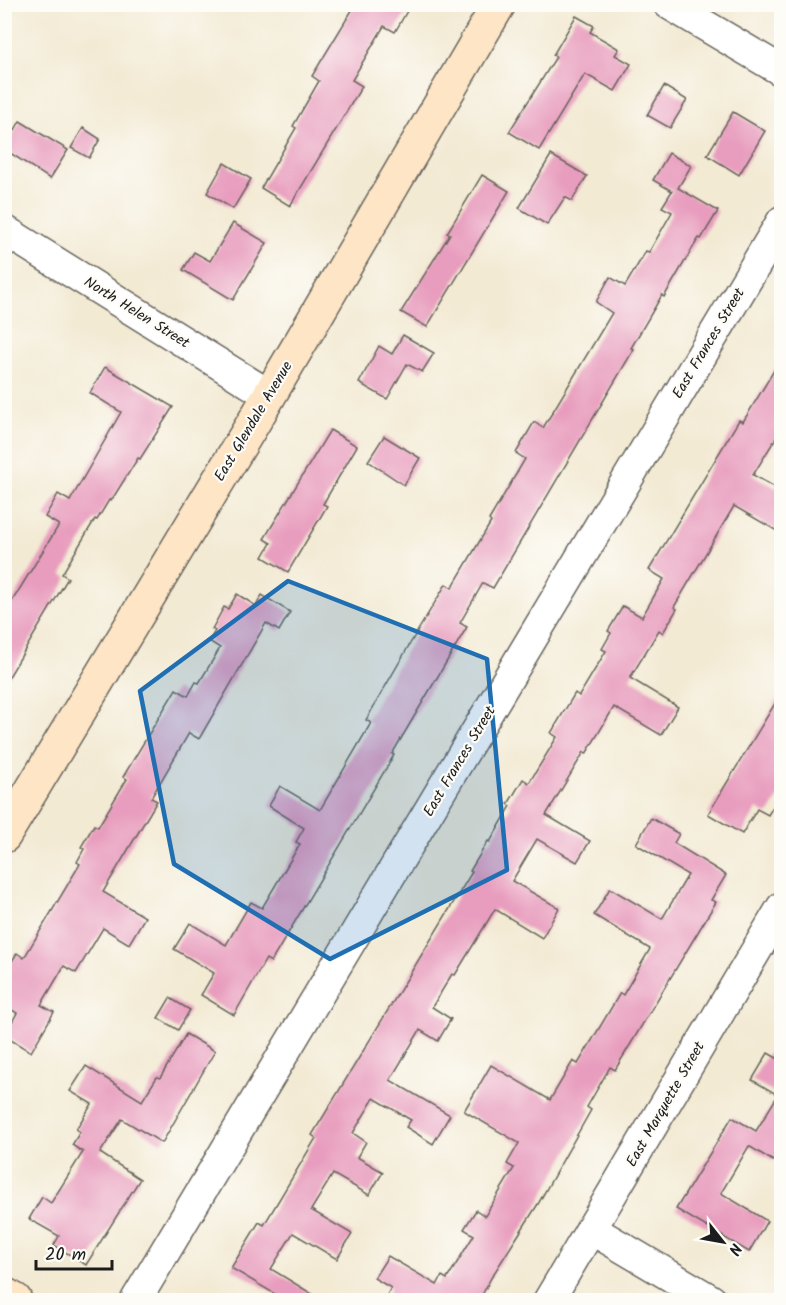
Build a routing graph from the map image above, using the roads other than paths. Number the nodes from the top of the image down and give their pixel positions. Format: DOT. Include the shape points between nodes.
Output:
graph roads {
  1 [pos="499,4"];
  2 [pos="669,4"];
  3 [pos="782,71"];
  4 [pos="782,221"];
  5 [pos="4,230"];
  6 [pos="269,395"];
  7 [pos="4,836"];
  8 [pos="782,907"];
  9 [pos="591,1229"];
  10 [pos="4,1294"];
  11 [pos="15,1300"];
  12 [pos="136,1300"];
  13 [pos="549,1300"];
  14 [pos="711,1300"];
  1 -- 6 [label="street, East Glendale Avenue"];
  2 -- 3 [label="street"];
  4 -- 12 [label="street, East Frances Street"];
  5 -- 6 [label="street, North Helen Street"];
  6 -- 7 [label="street, East Glendale Avenue"];
  8 -- 9 [label="street, East Marquette Street"];
  9 -- 13 [label="street, East Marquette Street"];
  9 -- 14 [label="street"];
  10 -- 11 [label="street"];
}
